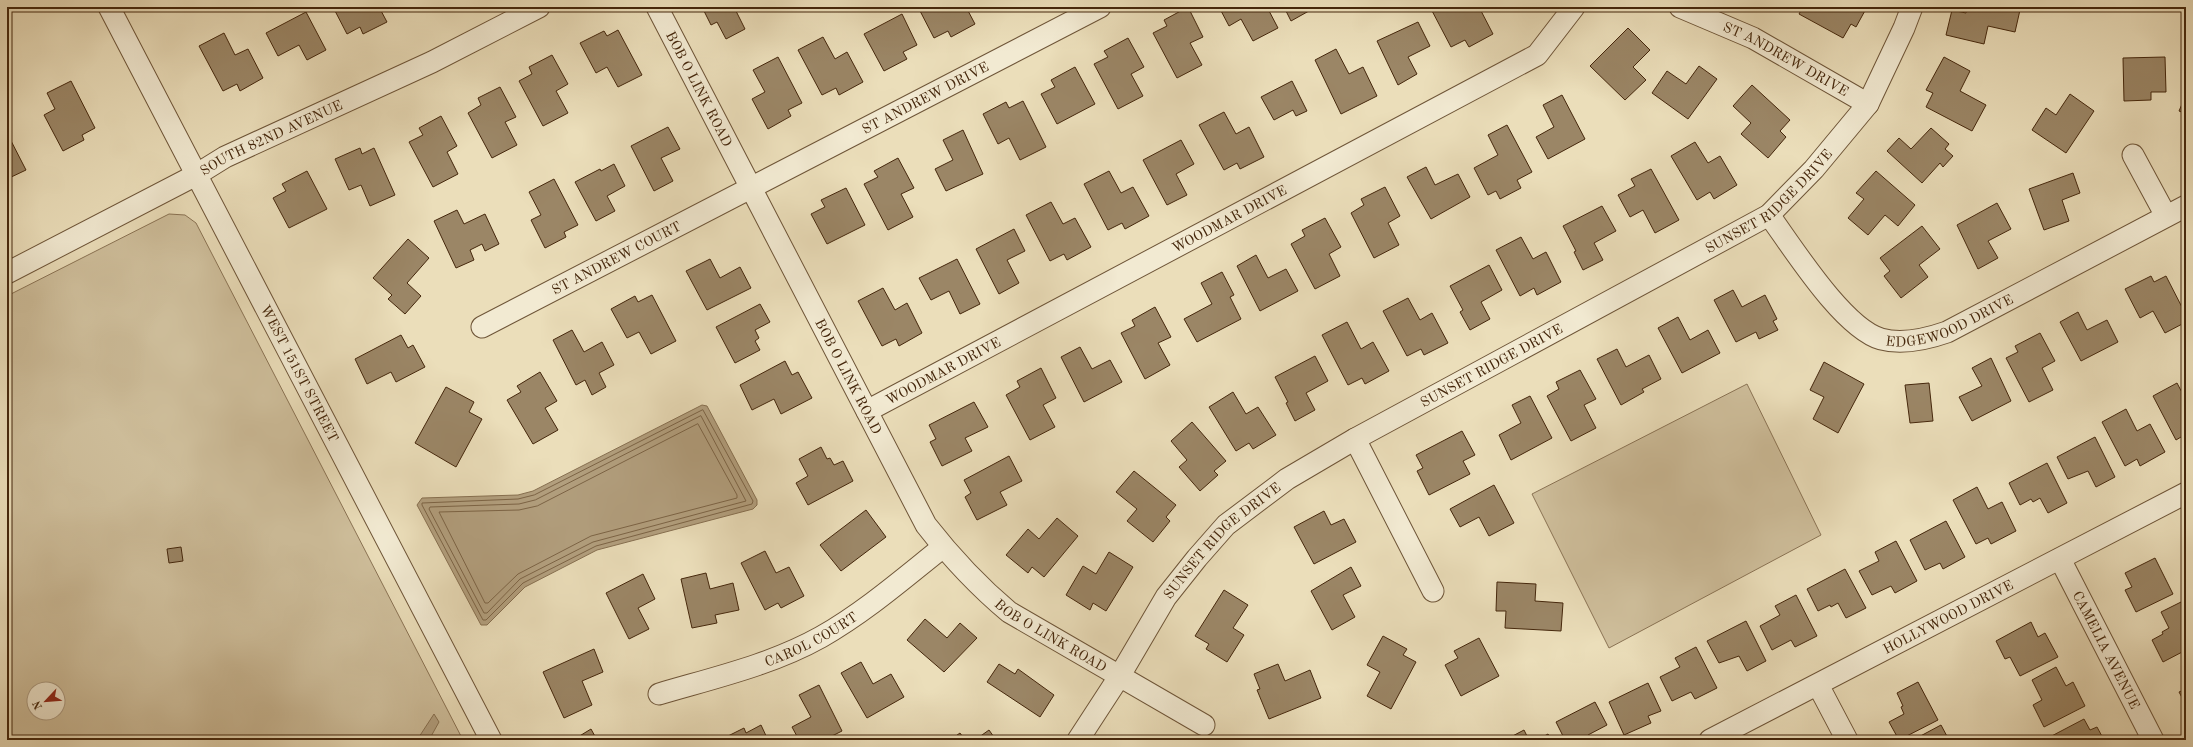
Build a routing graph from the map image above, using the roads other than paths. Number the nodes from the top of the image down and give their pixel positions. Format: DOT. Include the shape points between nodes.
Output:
graph roads {
  1 [pos="109,7"];
  2 [pos="539,7"];
  3 [pos="657,7"];
  4 [pos="1100,7"];
  5 [pos="1574,7"];
  6 [pos="1680,7"];
  7 [pos="1912,7"];
  8 [pos="1868,104"];
  9 [pos="2134,155"];
  10 [pos="196,174"];
  11 [pos="750,188"];
  12 [pos="2186,206"];
  13 [pos="1768,215"];
  14 [pos="2166,216"];
  15 [pos="7,273"];
  16 [pos="482,327"];
  17 [pos="866,411"];
  18 [pos="1355,439"];
  19 [pos="2186,493"];
  20 [pos="943,547"];
  21 [pos="2060,559"];
  22 [pos="1433,591"];
  23 [pos="1119,677"];
  24 [pos="1818,685"];
  25 [pos="659,694"];
  26 [pos="1204,725"];
  27 [pos="491,740"];
  28 [pos="1078,740"];
  29 [pos="1710,740"];
  30 [pos="1847,740"];
  31 [pos="2153,740"];
  1 -- 10 [label="street, WEST 151ST STREET"];
  2 -- 10 [label="street, SOUTH 82ND AVENUE" via="432,62 225,157"];
  3 -- 11 [label="street, BOB O LINK ROAD"];
  4 -- 11 [label="street, ST ANDREW DRIVE"];
  5 -- 17 [label="street, WOODMAR DRIVE" via="1537,55"];
  6 -- 8 [label="street, ST ANDREW DRIVE" via="1753,38"];
  7 -- 8 [label="street, SUNSET RIDGE DRIVE"];
  8 -- 13 [label="street, SUNSET RIDGE DRIVE" via="1814,169"];
  9 -- 14 [label="street"];
  10 -- 15 [label="street, SOUTH 82ND AVENUE"];
  10 -- 27 [label="street, WEST 151ST STREET"];
  11 -- 16 [label="street, ST ANDREW COURT"];
  11 -- 17 [label="street, BOB O LINK ROAD"];
  12 -- 14 [label="street, EDGEWOOD DRIVE"];
  13 -- 14 [label="street, EDGEWOOD DRIVE" via="1848,317 1879,338 1901,341 1926,339 1947,332"];
  13 -- 18 [label="street, SUNSET RIDGE DRIVE"];
  17 -- 20 [label="street, BOB O LINK ROAD" via="926,525"];
  18 -- 22 [label="street"];
  18 -- 23 [label="street, SUNSET RIDGE DRIVE" via="1287,479 1226,525 1166,597"];
  19 -- 21 [label="street, HOLLYWOOD DRIVE"];
  20 -- 23 [label="street, BOB O LINK ROAD" via="1009,612"];
  20 -- 25 [label="street, CAROL COURT" via="863,610 822,637 765,662"];
  21 -- 24 [label="street, HOLLYWOOD DRIVE"];
  21 -- 31 [label="street, CAMELIA AVENUE"];
  23 -- 26 [label="street, BOB O LINK ROAD"];
  23 -- 28 [label="street, SUNSET RIDGE DRIVE"];
  24 -- 29 [label="street, HOLLYWOOD DRIVE"];
  24 -- 30 [label="street"];
}
